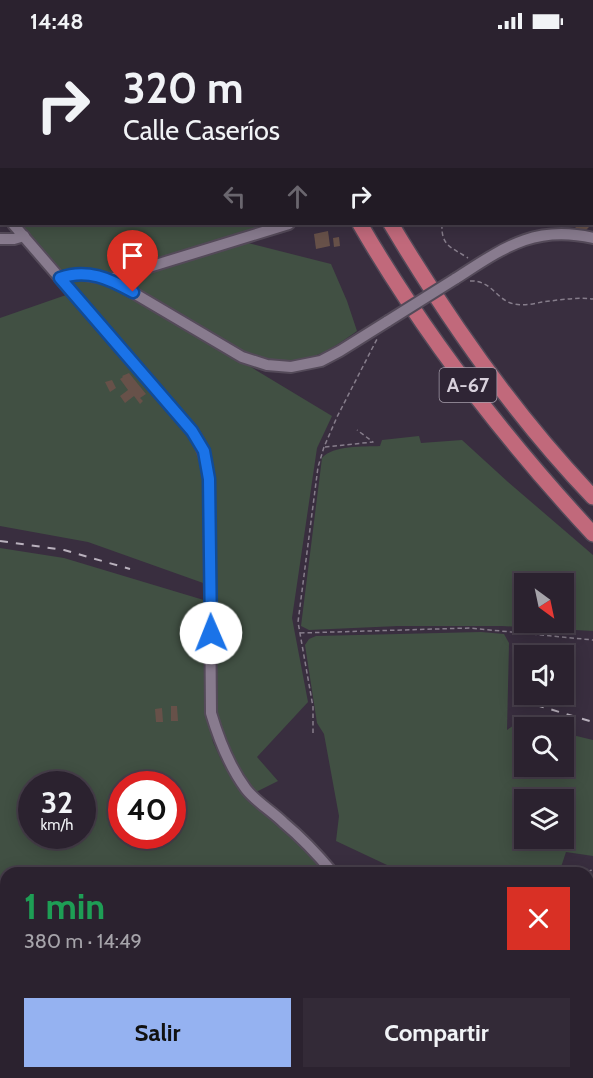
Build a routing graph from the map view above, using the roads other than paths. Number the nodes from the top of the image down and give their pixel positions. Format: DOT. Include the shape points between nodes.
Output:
graph roads {
  1 [pos="14,225"];
  2 [pos="285,225"];
  3 [pos="361,225"];
  4 [pos="392,225"];
  5 [pos="591,235"];
  6 [pos="24,236"];
  7 [pos="0,239"];
  8 [pos="60,278"];
  9 [pos="110,279"];
  10 [pos="593,497"];
  11 [pos="593,534"];
  12 [pos="328,867"];
  1 -- 6 [label="street"];
  2 -- 9 [label="street"];
  3 -- 11 [label="highway, A-67" via="458,373"];
  4 -- 10 [label="highway, A-67" via="493,378"];
  5 -- 9 [label="street, bridge" via="555,234 515,243 460,281 340,351 321,361 291,367 242,357"];
  6 -- 7 [label="street"];
  6 -- 8 [label="street"];
  8 -- 9 [label="street" via="79,274"];
  8 -- 12 [label="street" via="192,431 204,451 209,479 211,713 224,750 247,790 302,838"];
}
